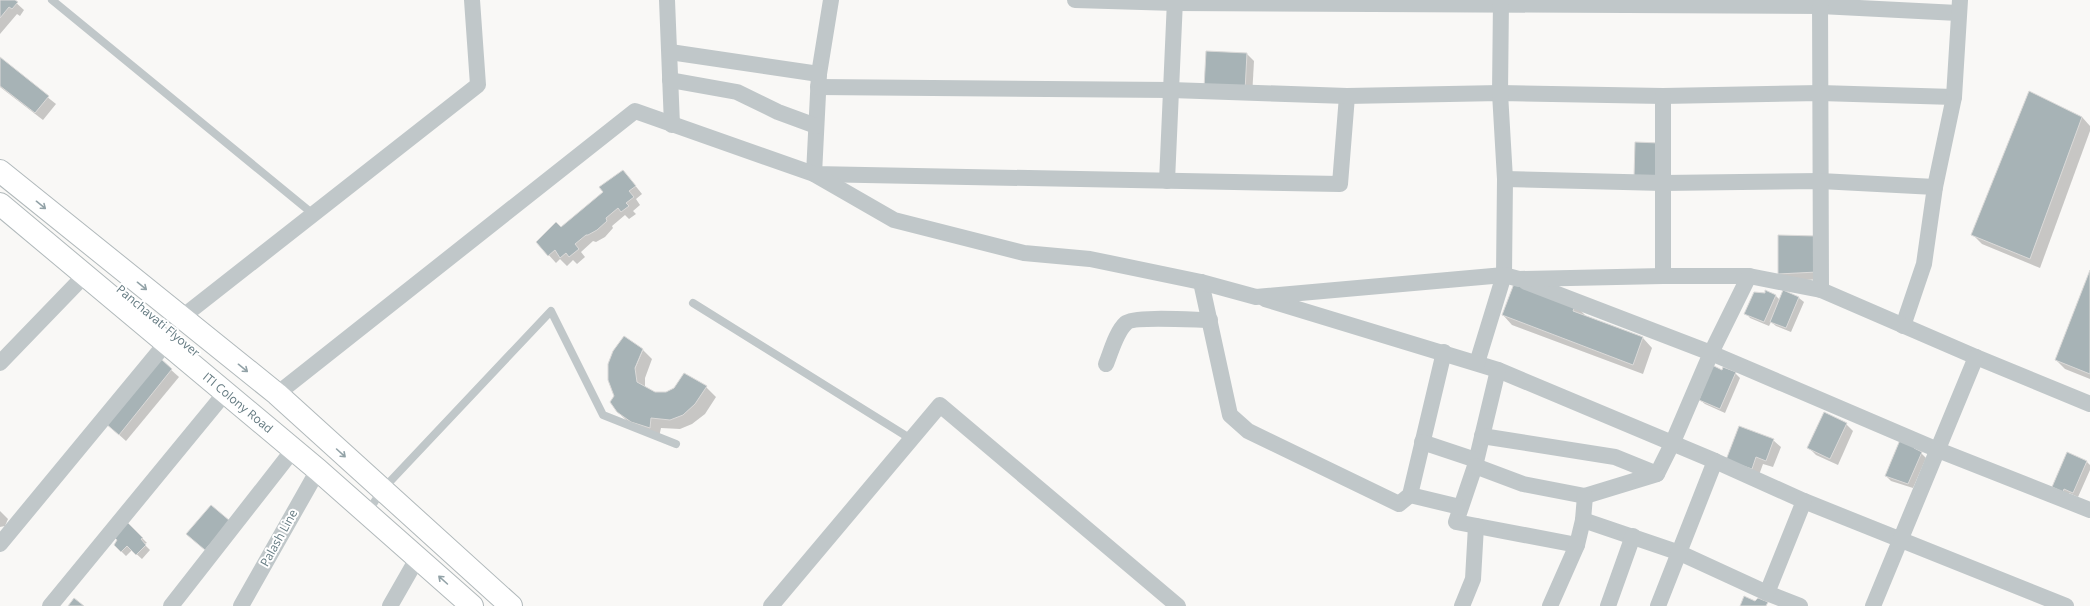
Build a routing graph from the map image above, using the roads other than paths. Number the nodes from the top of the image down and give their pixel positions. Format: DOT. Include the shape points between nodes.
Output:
graph roads {
  1 [pos="52,0"];
  2 [pos="472,0"];
  3 [pos="667,0"];
  4 [pos="831,0"];
  5 [pos="1075,0"];
  6 [pos="1175,2"];
  7 [pos="1501,2"];
  8 [pos="1820,3"];
  9 [pos="1959,7"];
  10 [pos="670,52"];
  11 [pos="670,80"];
  12 [pos="818,81"];
  13 [pos="1171,90"];
  14 [pos="1500,93"];
  15 [pos="1820,93"];
  16 [pos="1347,96"];
  17 [pos="1663,96"];
  18 [pos="1954,97"];
  19 [pos="672,125"];
  20 [pos="816,126"];
  21 [pos="0,171"];
  22 [pos="814,174"];
  23 [pos="1505,179"];
  24 [pos="1167,181"];
  25 [pos="1820,182"];
  26 [pos="1663,183"];
  27 [pos="1935,188"];
  28 [pos="0,189"];
  29 [pos="0,204"];
  30 [pos="313,214"];
  31 [pos="85,275"];
  32 [pos="1663,276"];
  33 [pos="1749,276"];
  34 [pos="1511,277"];
  35 [pos="1201,282"];
  36 [pos="1821,290"];
  37 [pos="1256,297"];
  38 [pos="693,303"];
  39 [pos="181,318"];
  40 [pos="1210,320"];
  41 [pos="1903,326"];
  42 [pos="166,343"];
  43 [pos="1444,352"];
  44 [pos="1711,353"];
  45 [pos="1976,357"];
  46 [pos="1,362"];
  47 [pos="1478,363"];
  48 [pos="1106,364"];
  49 [pos="1498,370"];
  50 [pos="226,393"];
  51 [pos="276,394"];
  52 [pos="2090,404"];
  53 [pos="1482,436"];
  54 [pos="911,440"];
  55 [pos="1422,442"];
  56 [pos="676,444"];
  57 [pos="1672,444"];
  58 [pos="1938,450"];
  59 [pos="305,460"];
  60 [pos="1716,462"];
  61 [pos="1476,463"];
  62 [pos="1657,474"];
  63 [pos="382,490"];
  64 [pos="1410,495"];
  65 [pos="1585,496"];
  66 [pos="1804,502"];
  67 [pos="1460,507"];
  68 [pos="2090,510"];
  69 [pos="367,513"];
  70 [pos="1583,520"];
  71 [pos="1476,526"];
  72 [pos="1633,536"];
  73 [pos="1902,539"];
  74 [pos="0,544"];
  75 [pos="1577,545"];
  76 [pos="1680,553"];
  77 [pos="418,557"];
  78 [pos="1767,593"];
  79 [pos="50,606"];
  80 [pos="171,606"];
  81 [pos="241,606"];
  82 [pos="390,606"];
  83 [pos="472,606"];
  84 [pos="511,606"];
  85 [pos="771,606"];
  86 [pos="1178,606"];
  87 [pos="1462,606"];
  88 [pos="1550,606"];
  89 [pos="1608,606"];
  90 [pos="1658,606"];
  91 [pos="1800,606"];
  92 [pos="1873,606"];
  93 [pos="2066,606"];
  1 -- 30 [label="lane"];
  2 -- 30 [label="street" via="478,85"];
  3 -- 10 [label="street"];
  4 -- 12 [label="street"];
  5 -- 6 [label="street"];
  6 -- 7 [label="street"];
  6 -- 13 [label="street"];
  7 -- 8 [label="street"];
  7 -- 14 [label="street"];
  8 -- 9 [label="street"];
  8 -- 15 [label="street"];
  9 -- 18 [label="street"];
  10 -- 11 [label="street"];
  10 -- 12 [label="street"];
  11 -- 19 [label="street"];
  11 -- 20 [label="street" via="737,92 778,112"];
  12 -- 13 [label="street"];
  12 -- 20 [label="street"];
  13 -- 16 [label="street"];
  13 -- 24 [label="street"];
  14 -- 16 [label="street"];
  14 -- 17 [label="street"];
  14 -- 23 [label="street"];
  15 -- 17 [label="street"];
  15 -- 18 [label="street"];
  15 -- 25 [label="street"];
  16 -- 24 [label="street" via="1340,184"];
  17 -- 26 [label="street"];
  18 -- 27 [label="street"];
  19 -- 22 [label="street"];
  19 -- 51 [label="street" via="635,111"];
  20 -- 22 [label="street"];
  21 -- 39 [label="main road, one-way"];
  22 -- 24 [label="street"];
  22 -- 35 [label="street" via="894,220 1024,252 1090,259"];
  23 -- 26 [label="street"];
  23 -- 34 [label="street"];
  25 -- 26 [label="street"];
  25 -- 27 [label="street"];
  25 -- 36 [label="street"];
  26 -- 32 [label="street"];
  27 -- 41 [label="street" via="1924,264"];
  28 -- 59 [label="main road, Panchavati Flyover" via="284,426 302,442"];
  29 -- 31 [label="main road, ITI Colony Road"];
  30 -- 39 [label="street"];
  31 -- 42 [label="main road, ITI Colony Road"];
  31 -- 46 [label="street"];
  32 -- 33 [label="street"];
  32 -- 34 [label="street"];
  33 -- 36 [label="street"];
  33 -- 44 [label="street"];
  34 -- 37 [label="street"];
  34 -- 44 [label="street"];
  34 -- 47 [label="street"];
  35 -- 37 [label="street"];
  35 -- 40 [label="street"];
  36 -- 41 [label="street"];
  37 -- 43 [label="street"];
  38 -- 54 [label="lane"];
  39 -- 51 [label="main road, one-way"];
  40 -- 48 [label="street" via="1140,319 1127,322"];
  40 -- 64 [label="street" via="1230,415 1248,431 1399,504"];
  41 -- 45 [label="street"];
  42 -- 50 [label="main road, ITI Colony Road"];
  42 -- 74 [label="street"];
  43 -- 47 [label="street"];
  43 -- 55 [label="street"];
  44 -- 57 [label="street"];
  44 -- 58 [label="street"];
  45 -- 52 [label="street"];
  45 -- 58 [label="street"];
  47 -- 49 [label="street"];
  49 -- 53 [label="street"];
  49 -- 57 [label="street"];
  50 -- 59 [label="main road, ITI Colony Road"];
  50 -- 79 [label="street"];
  51 -- 63 [label="main road, one-way"];
  53 -- 61 [label="street"];
  53 -- 62 [label="street" via="1615,457"];
  54 -- 85 [label="street"];
  54 -- 86 [label="street" via="940,405"];
  55 -- 61 [label="street"];
  55 -- 64 [label="street"];
  56 -- 63 [label="lane" via="603,416 550,311"];
  57 -- 60 [label="street"];
  57 -- 62 [label="street"];
  58 -- 68 [label="street"];
  58 -- 73 [label="street"];
  59 -- 69 [label="main road, ITI Colony Road"];
  59 -- 80 [label="street"];
  59 -- 81 [label="street, Palash Line"];
  60 -- 66 [label="street"];
  60 -- 76 [label="street"];
  61 -- 65 [label="street" via="1523,484"];
  61 -- 67 [label="street"];
  62 -- 65 [label="street"];
  63 -- 69 [label="lane"];
  63 -- 84 [label="main road"];
  64 -- 67 [label="street"];
  65 -- 70 [label="street"];
  66 -- 73 [label="street"];
  66 -- 78 [label="street"];
  67 -- 71 [label="street" via="1456,522"];
  69 -- 77 [label="main road, ITI Colony Road"];
  70 -- 72 [label="street"];
  70 -- 75 [label="street"];
  71 -- 75 [label="street"];
  71 -- 87 [label="street" via="1473,579"];
  72 -- 76 [label="street"];
  72 -- 89 [label="street"];
  73 -- 92 [label="street"];
  73 -- 93 [label="street"];
  75 -- 88 [label="street"];
  76 -- 78 [label="street"];
  76 -- 90 [label="street"];
  77 -- 82 [label="street"];
  83 -- 77 [label="main road, ITI Colony Road, one-way"];
  78 -- 91 [label="street"];
}
